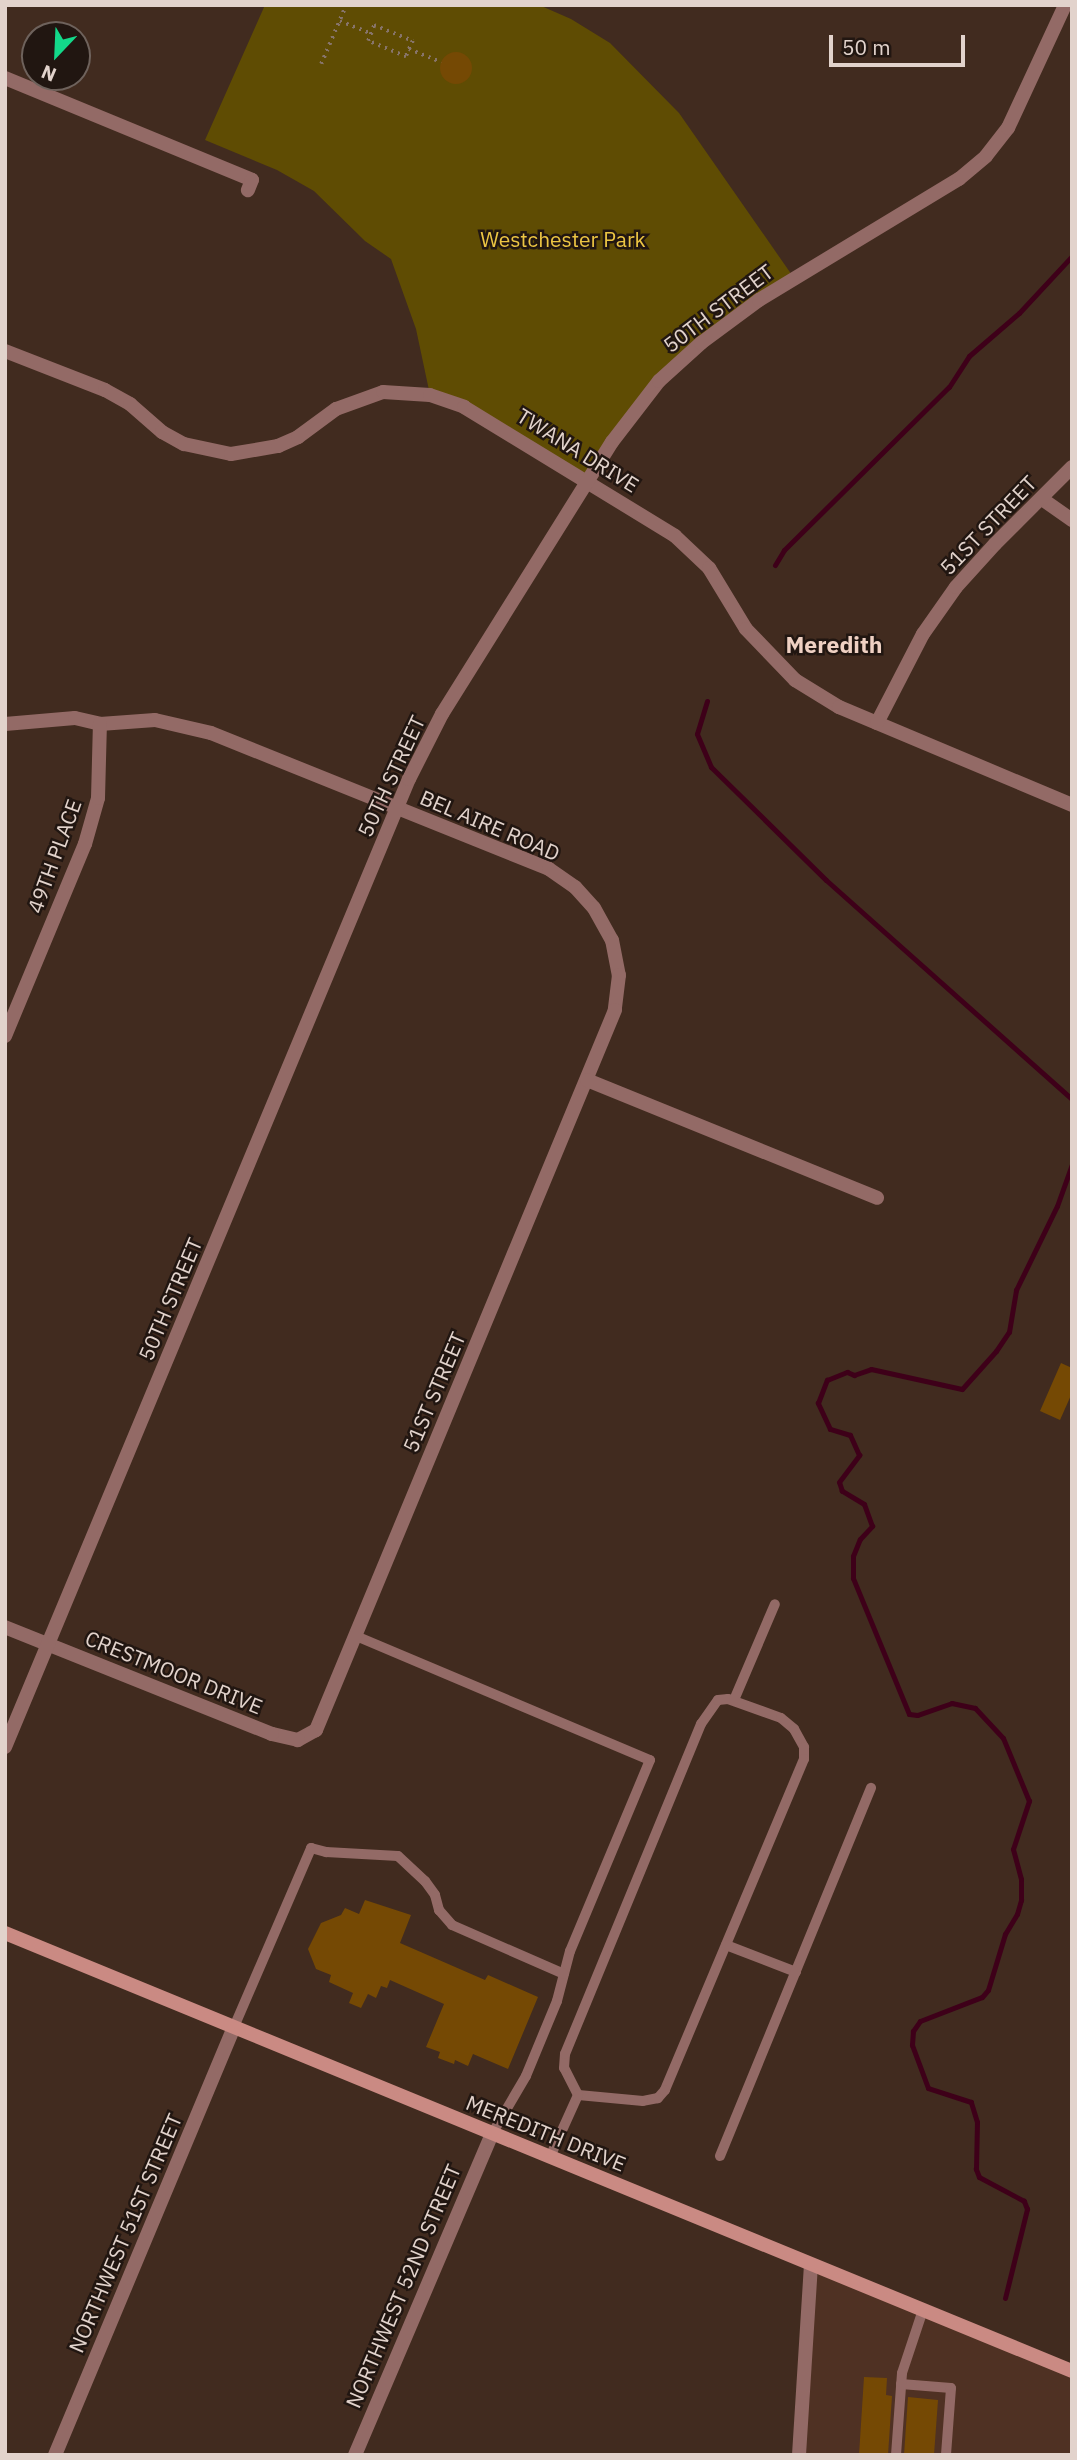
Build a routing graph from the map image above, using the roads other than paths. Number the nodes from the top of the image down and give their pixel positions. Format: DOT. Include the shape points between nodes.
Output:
graph roads {
  1 [pos="1065,5"];
  2 [pos="5,78"];
  3 [pos="248,190"];
  4 [pos="5,351"];
  5 [pos="1072,467"];
  6 [pos="588,480"];
  7 [pos="1042,499"];
  8 [pos="1072,520"];
  9 [pos="877,723"];
  10 [pos="5,724"];
  11 [pos="100,724"];
  12 [pos="1072,805"];
  13 [pos="397,809"];
  14 [pos="5,1036"];
  15 [pos="587,1080"];
  16 [pos="877,1198"];
  17 [pos="775,1604"];
  18 [pos="5,1627"];
  19 [pos="355,1636"];
  20 [pos="48,1644"];
  21 [pos="734,1700"];
  22 [pos="320,1720"];
  23 [pos="5,1747"];
  24 [pos="871,1788"];
  25 [pos="5,1933"];
  26 [pos="726,1945"];
  27 [pos="796,1972"];
  28 [pos="564,1974"];
  29 [pos="234,2027"];
  30 [pos="578,2095"];
  31 [pos="492,2134"];
  32 [pos="720,2156"];
  33 [pos="550,2157"];
  34 [pos="811,2265"];
  35 [pos="923,2310"];
  36 [pos="1072,2371"];
  37 [pos="901,2384"];
  38 [pos="55,2455"];
  39 [pos="355,2455"];
  40 [pos="799,2455"];
  41 [pos="896,2455"];
  42 [pos="946,2455"];
  1 -- 6 [label="street, 50TH STREET" via="1007,128 986,156 959,179 758,300 701,343 634,410"];
  2 -- 3 [label="street" via="252,180"];
  4 -- 6 [label="street, TWANA DRIVE" via="105,390 130,404 162,432 205,451 231,454 278,446 359,398 408,392 464,407"];
  5 -- 7 [label="street, 51ST STREET"];
  6 -- 9 [label="street, TWANA DRIVE" via="675,536 709,568 746,629 795,680"];
  6 -- 13 [label="street, 50TH STREET" via="442,714"];
  7 -- 8 [label="street"];
  7 -- 9 [label="street, 51ST STREET" via="956,587 923,634"];
  9 -- 12 [label="street, TWANA DRIVE"];
  10 -- 11 [label="street, BEL AIRE ROAD" via="75,719"];
  11 -- 13 [label="street, BEL AIRE ROAD" via="155,720 211,733"];
  11 -- 14 [label="street, 49TH PLACE" via="98,798 85,844"];
  13 -- 15 [label="street, BEL AIRE ROAD" via="549,869 594,908 612,940 619,975 615,1010"];
  13 -- 20 [label="street, 50TH STREET"];
  15 -- 16 [label="street"];
  15 -- 19 [label="street, 51ST STREET"];
  17 -- 21 [label="lane"];
  18 -- 20 [label="street, CRESTMOOR DRIVE"];
  19 -- 22 [label="street, 51ST STREET"];
  19 -- 28 [label="lane" via="650,1760"];
  20 -- 22 [label="street, CRESTMOOR DRIVE" via="285,1738 308,1737"];
  20 -- 23 [label="street, 50TH STREET"];
  21 -- 26 [label="lane" via="794,1728 804,1747 804,1759"];
  21 -- 30 [label="lane" via="718,1700 705,1717 565,2054 564,2068"];
  24 -- 27 [label="lane"];
  25 -- 29 [label="main road, MEREDITH DRIVE"];
  26 -- 27 [label="lane"];
  26 -- 30 [label="lane" via="658,2098 643,2101"];
  27 -- 32 [label="lane"];
  28 -- 29 [label="lane" via="453,1925 439,1910 425,1881 398,1856 311,1848"];
  28 -- 31 [label="lane" via="526,2076"];
  29 -- 31 [label="main road, MEREDITH DRIVE"];
  29 -- 38 [label="street, NORTHWEST 51ST STREET"];
  30 -- 33 [label="lane"];
  31 -- 33 [label="main road, MEREDITH DRIVE"];
  31 -- 39 [label="street, NORTHWEST 52ND STREET"];
  33 -- 34 [label="main road, MEREDITH DRIVE"];
  34 -- 35 [label="main road, MEREDITH DRIVE"];
  34 -- 40 [label="street"];
  35 -- 36 [label="main road, MEREDITH DRIVE"];
  35 -- 37 [label="lane"];
  37 -- 41 [label="lane"];
  37 -- 42 [label="lane" via="951,2388"];
}
